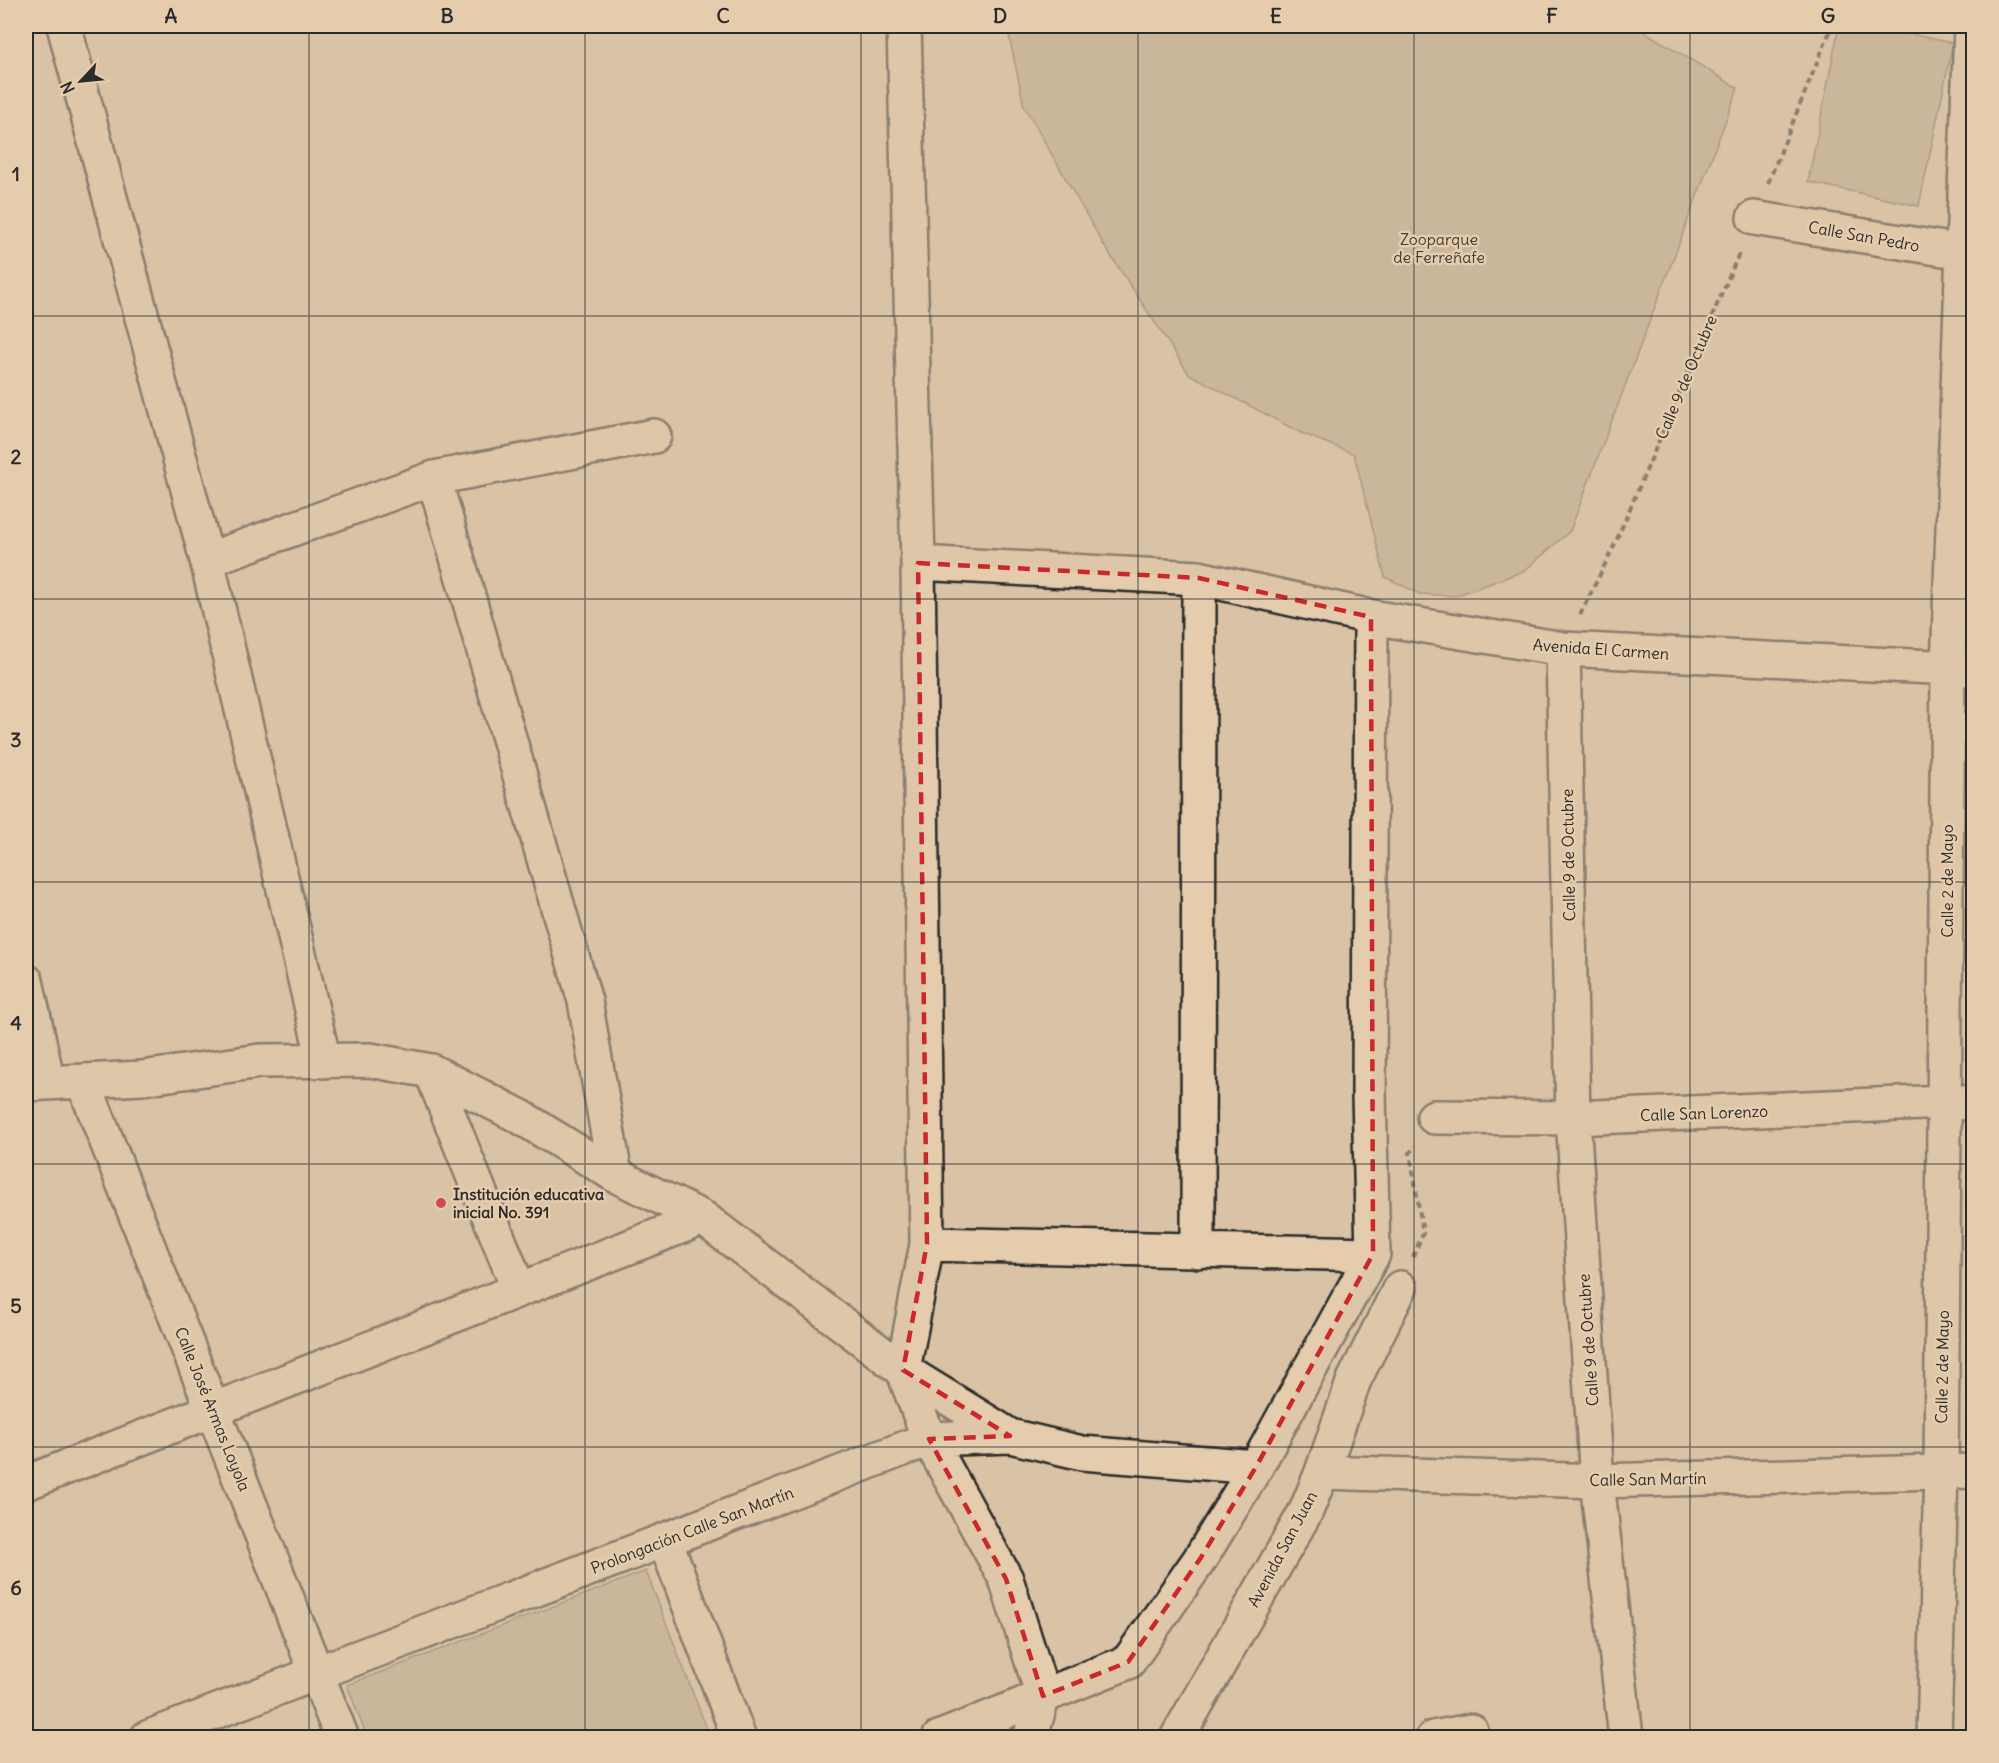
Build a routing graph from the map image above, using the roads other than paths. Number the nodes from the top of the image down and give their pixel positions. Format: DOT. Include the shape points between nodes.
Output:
graph roads {
  1 [pos="64,26"];
  2 [pos="904,26"];
  3 [pos="1971,26"];
  4 [pos="1754,218"];
  5 [pos="1969,254"];
  6 [pos="654,436"];
  7 [pos="434,478"];
  8 [pos="207,560"];
  9 [pos="918,563"];
  10 [pos="1199,578"];
  11 [pos="1371,617"];
  12 [pos="1563,649"];
  13 [pos="1961,668"];
  14 [pos="26,981"];
  15 [pos="324,1061"];
  16 [pos="431,1071"];
  17 [pos="83,1081"];
  18 [pos="37,1083"];
  19 [pos="1959,1103"];
  20 [pos="1434,1118"];
  21 [pos="1573,1118"];
  22 [pos="615,1175"];
  23 [pos="703,1218"];
  24 [pos="927,1244"];
  25 [pos="1198,1251"];
  26 [pos="1373,1254"];
  27 [pos="1400,1288"];
  28 [pos="519,1290"];
  29 [pos="903,1370"];
  30 [pos="214,1410"];
  31 [pos="1010,1436"];
  32 [pos="929,1439"];
  33 [pos="1256,1467"];
  34 [pos="1941,1470"];
  35 [pos="1974,1471"];
  36 [pos="1322,1472"];
  37 [pos="1597,1481"];
  38 [pos="26,1483"];
  39 [pos="665,1540"];
  40 [pos="317,1672"];
  41 [pos="1043,1696"];
  42 [pos="147,1737"];
  43 [pos="342,1737"];
  44 [pos="739,1737"];
  45 [pos="939,1737"];
  46 [pos="1030,1737"];
  47 [pos="1177,1737"];
  48 [pos="1433,1737"];
  49 [pos="1472,1737"];
  50 [pos="1626,1737"];
  51 [pos="1934,1737"];
  1 -- 8 [label="street"];
  2 -- 9 [label="street"];
  3 -- 5 [label="street, Calle 2 de Mayo"];
  4 -- 5 [label="street, Calle San Pedro"];
  5 -- 13 [label="street, Calle 2 de Mayo"];
  6 -- 7 [label="street"];
  7 -- 8 [label="street"];
  7 -- 22 [label="street" via="585,1001"];
  8 -- 15 [label="street"];
  9 -- 10 [label="street, Avenida El Carmen"];
  9 -- 24 [label="street"];
  10 -- 11 [label="street, Avenida El Carmen"];
  10 -- 25 [label="street"];
  11 -- 12 [label="street, Avenida El Carmen"];
  11 -- 26 [label="street" via="1369,1094"];
  12 -- 13 [label="street, Avenida El Carmen"];
  12 -- 21 [label="street, Calle 9 de Octubre"];
  13 -- 19 [label="street, Calle 2 de Mayo"];
  14 -- 18 [label="street"];
  15 -- 16 [label="street" via="370,1060"];
  15 -- 17 [label="street" via="260,1062 142,1078"];
  16 -- 22 [label="street" via="520,1117"];
  16 -- 28 [label="street"];
  17 -- 18 [label="street"];
  17 -- 30 [label="street, Calle José Armas Loyola"];
  19 -- 21 [label="street, Calle San Lorenzo"];
  19 -- 34 [label="street, Calle 2 de Mayo"];
  20 -- 21 [label="street, Calle San Lorenzo"];
  21 -- 37 [label="street, Calle 9 de Octubre"];
  22 -- 23 [label="street"];
  23 -- 28 [label="street"];
  23 -- 29 [label="street"];
  24 -- 25 [label="street"];
  24 -- 29 [label="street"];
  25 -- 26 [label="street"];
  26 -- 33 [label="street"];
  27 -- 36 [label="street, Avenida San Juan" via="1354,1380"];
  28 -- 30 [label="street"];
  29 -- 31 [label="street"];
  29 -- 32 [label="street"];
  30 -- 38 [label="street"];
  30 -- 40 [label="street, Calle José Armas Loyola"];
  31 -- 32 [label="street, Prolongación Calle San Martín"];
  31 -- 33 [label="street, Prolongación Calle San Martín" via="1082,1453"];
  32 -- 39 [label="street, Prolongación Calle San Martín"];
  32 -- 41 [label="street" via="1006,1579"];
  33 -- 41 [label="street" via="1200,1559 1128,1662"];
  34 -- 35 [label="street, Calle San Martín"];
  34 -- 37 [label="street, Calle San Martín"];
  34 -- 51 [label="street, Calle 2 de Mayo"];
  36 -- 37 [label="street, Calle San Martín"];
  36 -- 47 [label="street, Avenida San Juan" via="1306,1511"];
  37 -- 50 [label="street, Calle 9 de Octubre"];
  39 -- 40 [label="street, Prolongación Calle San Martín"];
  39 -- 44 [label="street"];
  40 -- 42 [label="street, Prolongación Calle San Martín"];
  40 -- 43 [label="street, Calle José Armas Loyola"];
  41 -- 45 [label="street"];
  41 -- 46 [label="street"];
  48 -- 49 [label="street" via="1471,1731"];
}
